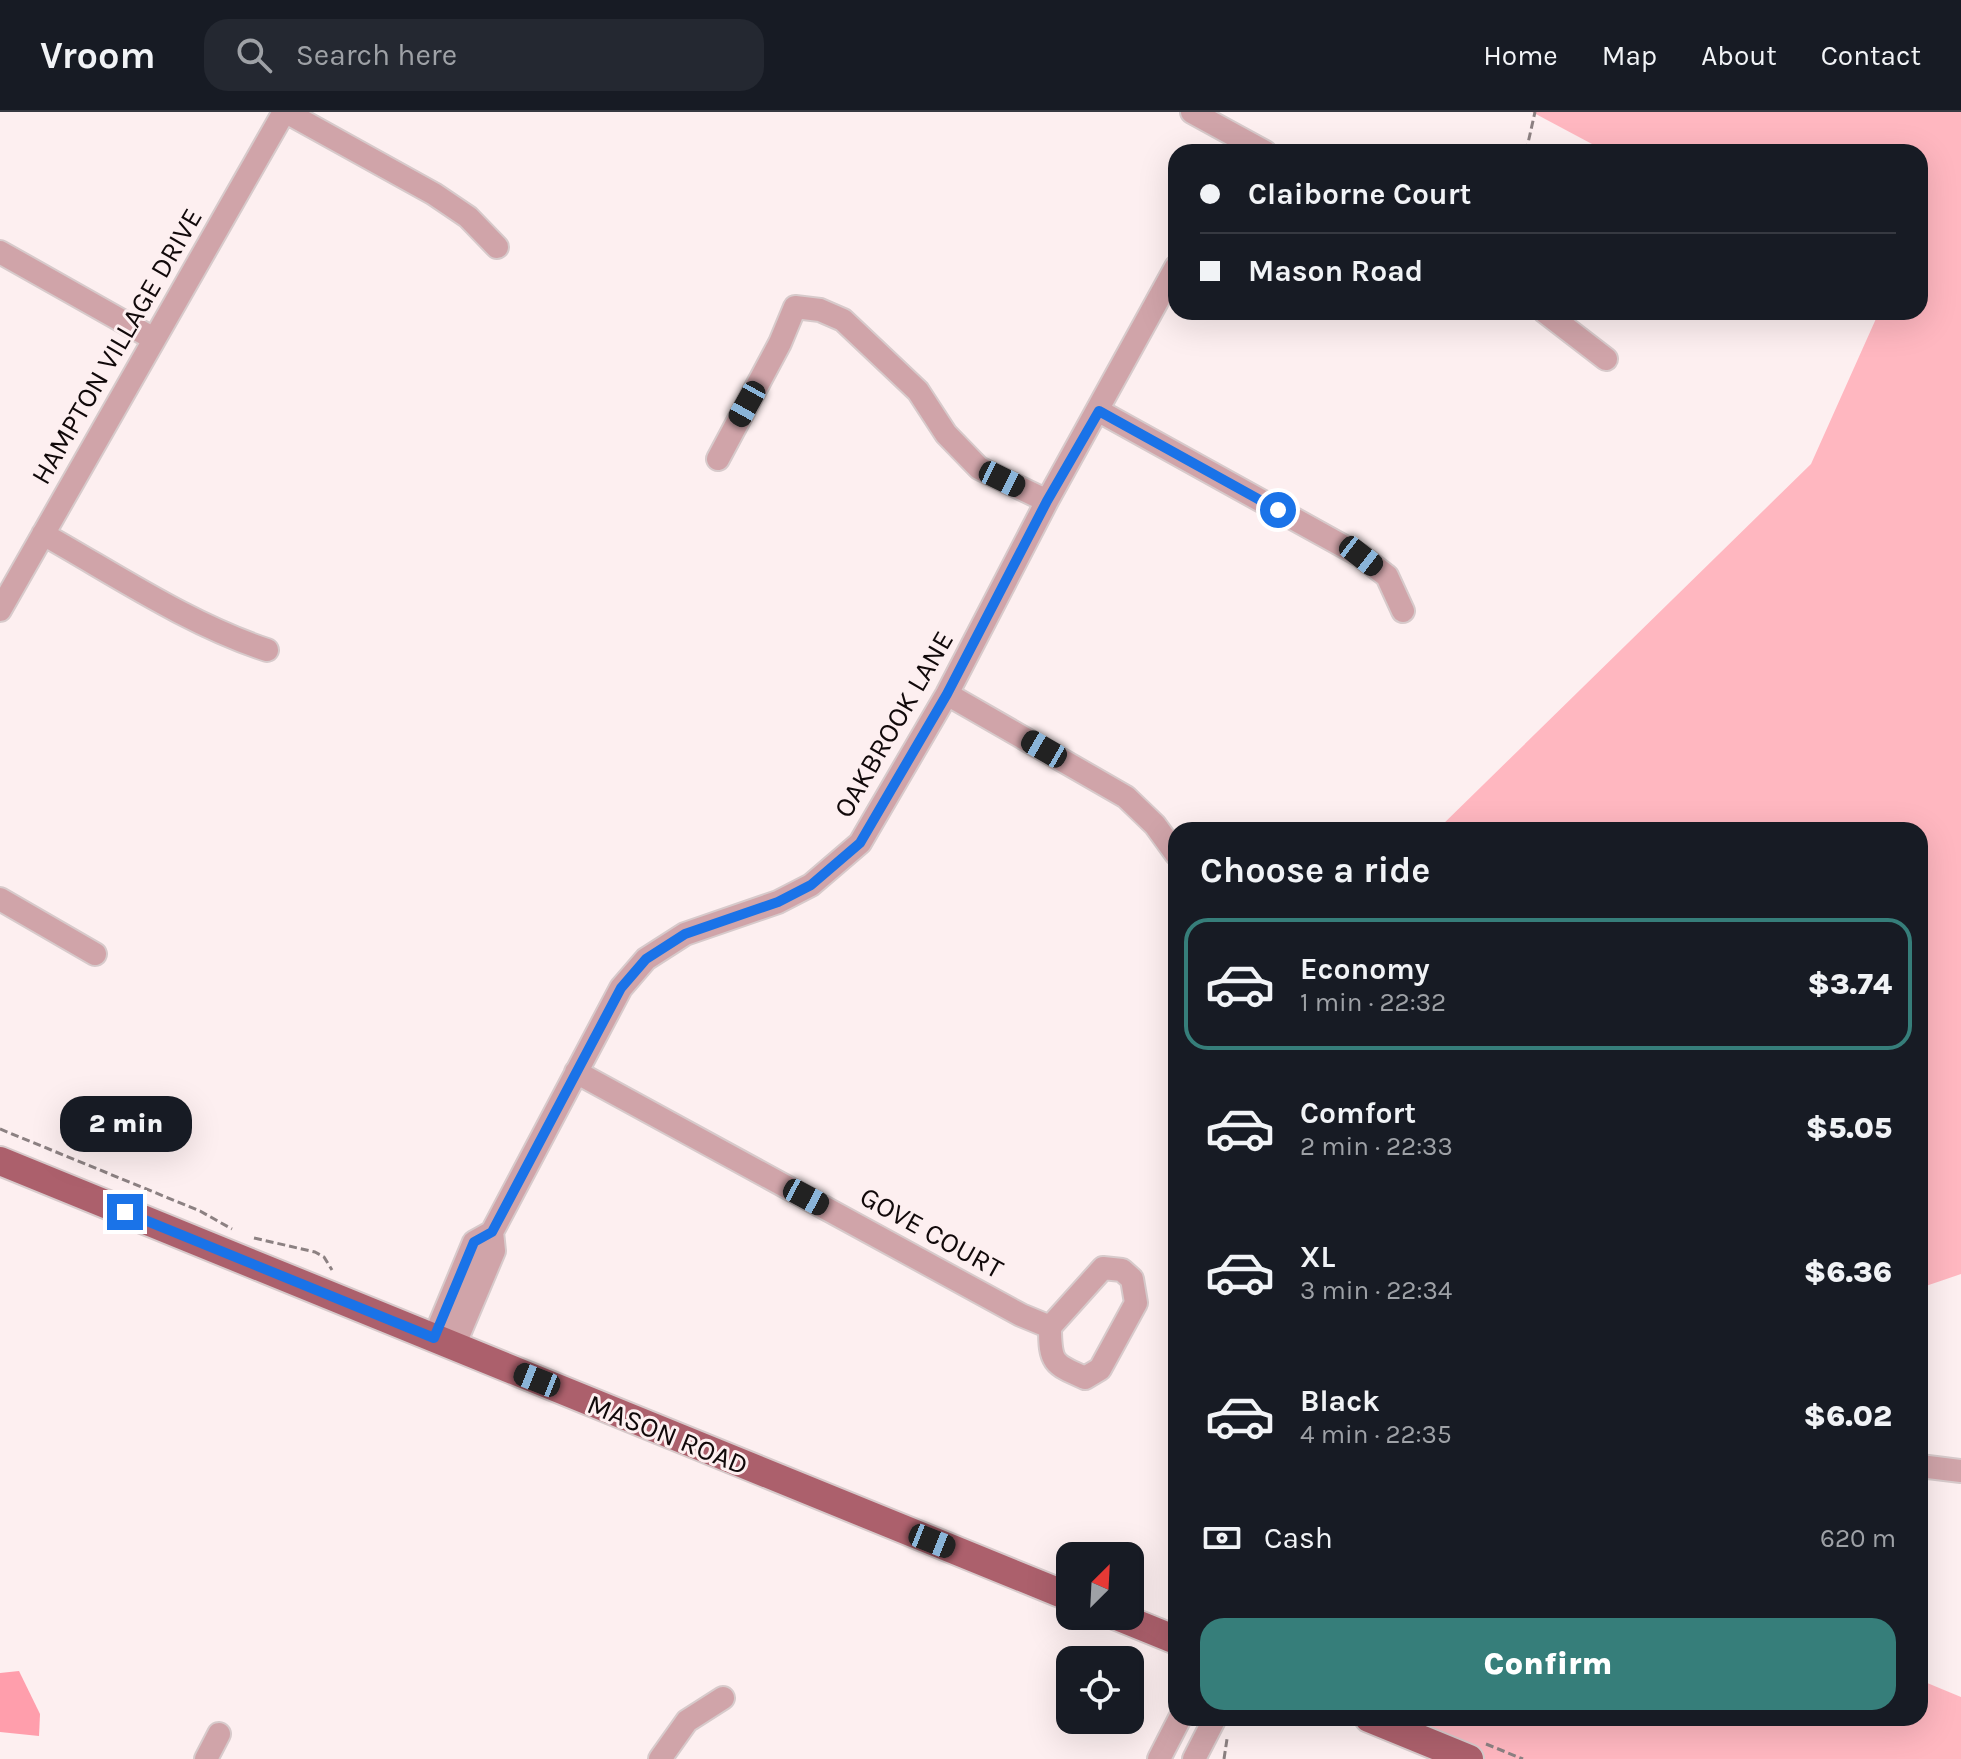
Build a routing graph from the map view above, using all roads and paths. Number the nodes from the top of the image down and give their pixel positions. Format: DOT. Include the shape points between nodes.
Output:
graph roads {
  1 [pos="285,112"];
  2 [pos="1192,112"];
  3 [pos="1535,112"];
  4 [pos="1238,144"];
  5 [pos="1529,144"];
  6 [pos="497,247"];
  7 [pos="0,252"];
  8 [pos="1168,282"];
  9 [pos="1555,320"];
  10 [pos="154,339"];
  11 [pos="1606,359"];
  12 [pos="1099,411"];
  13 [pos="718,459"];
  14 [pos="1047,501"];
  15 [pos="43,534"];
  16 [pos="0,610"];
  17 [pos="1403,611"];
  18 [pos="267,650"];
  19 [pos="947,694"];
  20 [pos="1168,843"];
  21 [pos="0,899"];
  22 [pos="95,954"];
  23 [pos="576,1072"];
  24 [pos="0,1129"];
  25 [pos="0,1161"];
  26 [pos="242,1234"];
  27 [pos="248,1236"];
  28 [pos="340,1276"];
  29 [pos="1050,1327"];
  30 [pos="444,1342"];
  31 [pos="1928,1467"];
  32 [pos="1961,1471"];
  33 [pos="1056,1591"];
  34 [pos="1144,1627"];
  35 [pos="1168,1637"];
  36 [pos="723,1698"];
  37 [pos="1176,1726"];
  38 [pos="1211,1726"];
  39 [pos="1389,1726"];
  40 [pos="219,1734"];
  41 [pos="206,1759"];
  42 [pos="660,1759"];
  43 [pos="1159,1759"];
  44 [pos="1194,1759"];
  45 [pos="1469,1759"];
  1 -- 6 [label="street" via="434,194 468,217"];
  1 -- 10 [label="street, HAMPTON VILLAGE DRIVE"];
  2 -- 4 [label="street"];
  3 -- 5 [label="path"];
  7 -- 10 [label="street"];
  8 -- 12 [label="street, OAKBROOK LANE"];
  9 -- 11 [label="street"];
  10 -- 15 [label="street, HAMPTON VILLAGE DRIVE"];
  12 -- 14 [label="street, OAKBROOK LANE"];
  12 -- 17 [label="street" via="1361,556 1387,576"];
  13 -- 14 [label="street" via="795,307 820,310 843,320 918,391 946,434 979,468"];
  14 -- 19 [label="street, OAKBROOK LANE"];
  15 -- 16 [label="street, HAMPTON VILLAGE DRIVE"];
  15 -- 18 [label="street" via="191,618"];
  19 -- 20 [label="street" via="1126,797"];
  19 -- 23 [label="street, OAKBROOK LANE" via="860,843 800,891 685,934 646,959 621,988"];
  21 -- 22 [label="street"];
  23 -- 29 [label="street, GOVE COURT"];
  23 -- 30 [label="street, OAKBROOK LANE" via="492,1232 494,1251"];
  24 -- 26 [label="path" via="200,1211"];
  25 -- 30 [label="main road, MASON ROAD"];
  27 -- 28 [label="path" via="315,1252"];
  29 -- 29 [label="street" via="1103,1268 1122,1270 1132,1279 1136,1303 1100,1369 1085,1378 1059,1366 1050,1351"];
  30 -- 33 [label="main road, MASON ROAD"];
  31 -- 32 [label="street"];
  34 -- 35 [label="main road"];
  36 -- 42 [label="street" via="687,1721"];
  37 -- 43 [label="street"];
  38 -- 44 [label="street"];
  39 -- 45 [label="main road"];
  40 -- 41 [label="street"];
}
